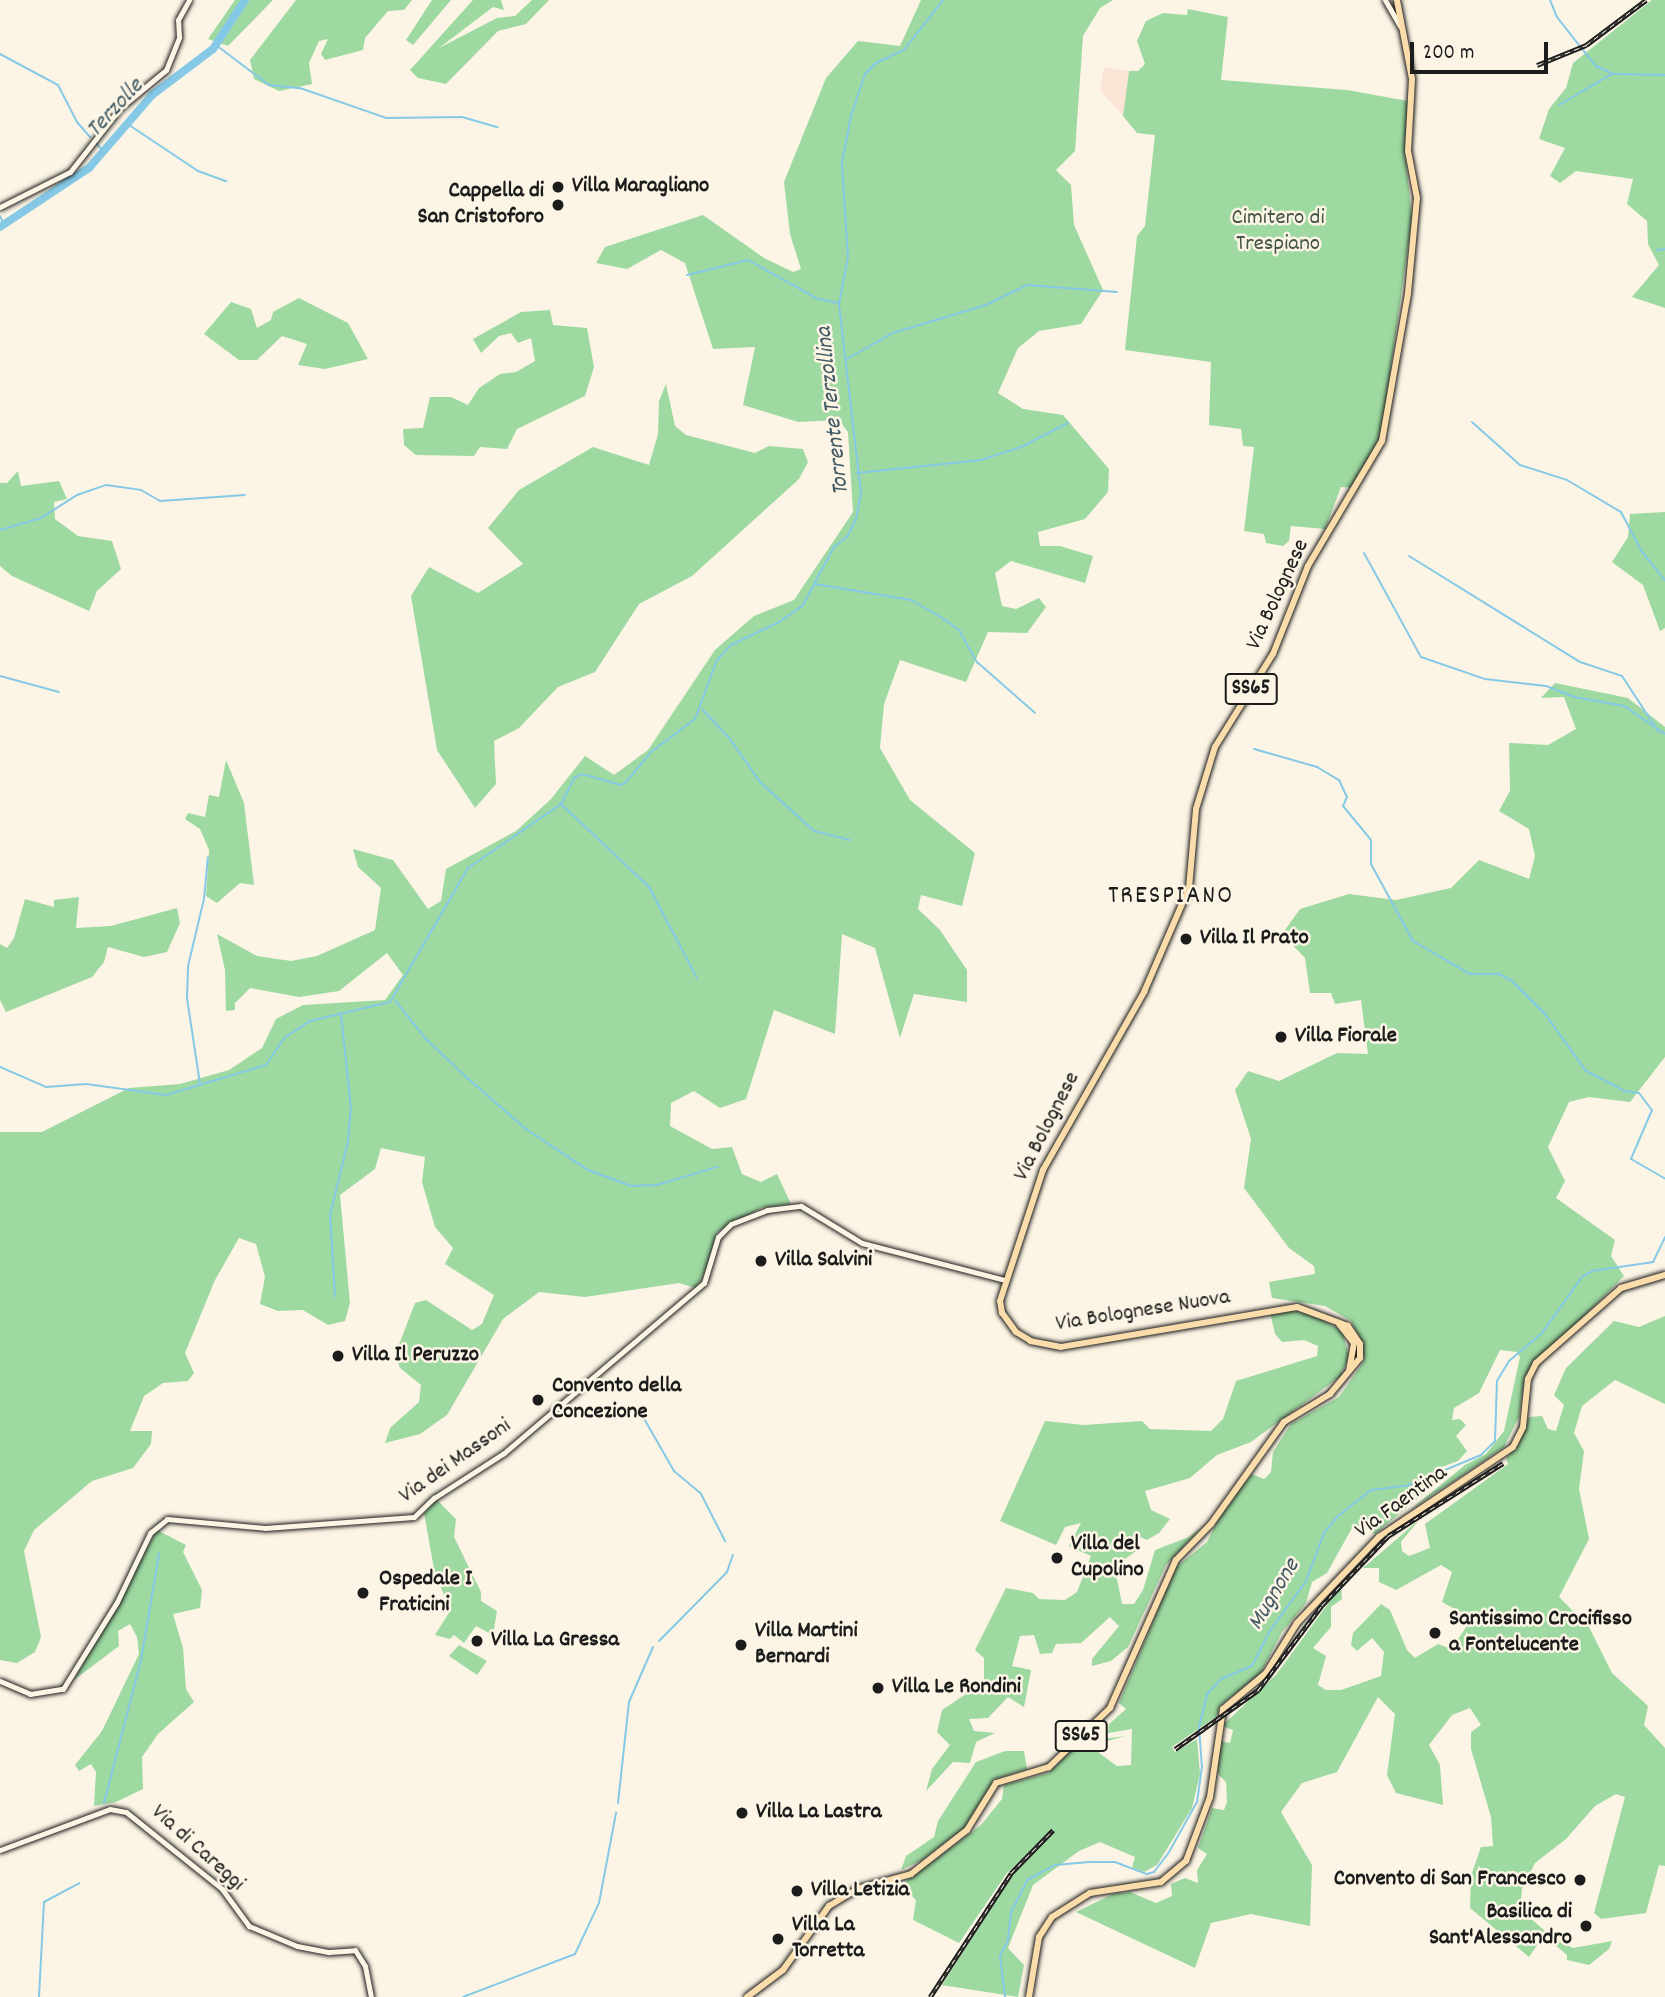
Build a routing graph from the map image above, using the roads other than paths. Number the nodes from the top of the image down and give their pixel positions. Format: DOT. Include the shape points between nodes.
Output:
graph roads {
  1 [pos="189,0"];
  2 [pos="1385,0"];
  3 [pos="1397,0"];
  4 [pos="1402,28"];
  5 [pos="0,207"];
  6 [pos="1665,1275"];
  7 [pos="1005,1280"];
  8 [pos="1002,1291"];
  9 [pos="0,1681"];
  10 [pos="0,1850"];
  11 [pos="371,1997"];
  12 [pos="747,1997"];
  13 [pos="1029,1997"];
  1 -- 5 [label="street" via="178,20 179,37 166,70 131,98 62,178"];
  2 -- 4 [label="street"];
  3 -- 4 [label="main road, Via Bolognese / SS65"];
  4 -- 7 [label="main road, Via Bolognese / SS65" via="1412,79 1408,151 1417,198 1408,293 1382,441 1308,566 1273,654 1215,747 1197,801 1189,888 1144,992 1052,1149"];
  6 -- 13 [label="main road, Via Faentina" via="1621,1288 1536,1363 1528,1379 1523,1427 1513,1447 1379,1537 1303,1616 1266,1672 1223,1709 1210,1797 1186,1861 1161,1882 1090,1893 1052,1917 1039,1937"];
  7 -- 8 [label="main road, Via Bolognese / SS65"];
  7 -- 9 [label="street, Via dei Massoni" via="862,1243 801,1206 767,1210 731,1224 718,1237 704,1283 504,1453 434,1498 414,1517 265,1528 167,1519 150,1532 117,1602 63,1689 30,1694"];
  8 -- 12 [label="main road, Via Bolognese Nuova / SS65" via="1001,1308 1008,1324 1031,1341 1061,1347 1281,1307 1324,1314 1347,1331 1354,1343 1352,1364 1318,1404 1284,1422 1206,1530 1176,1560 1110,1708 1049,1767 996,1783 967,1830 911,1874 870,1884 834,1902 783,1970"];
  10 -- 11 [label="street, Via di Careggi" via="110,1809 126,1812 222,1889 249,1926 297,1946 329,1952 355,1950 365,1966"];
}
